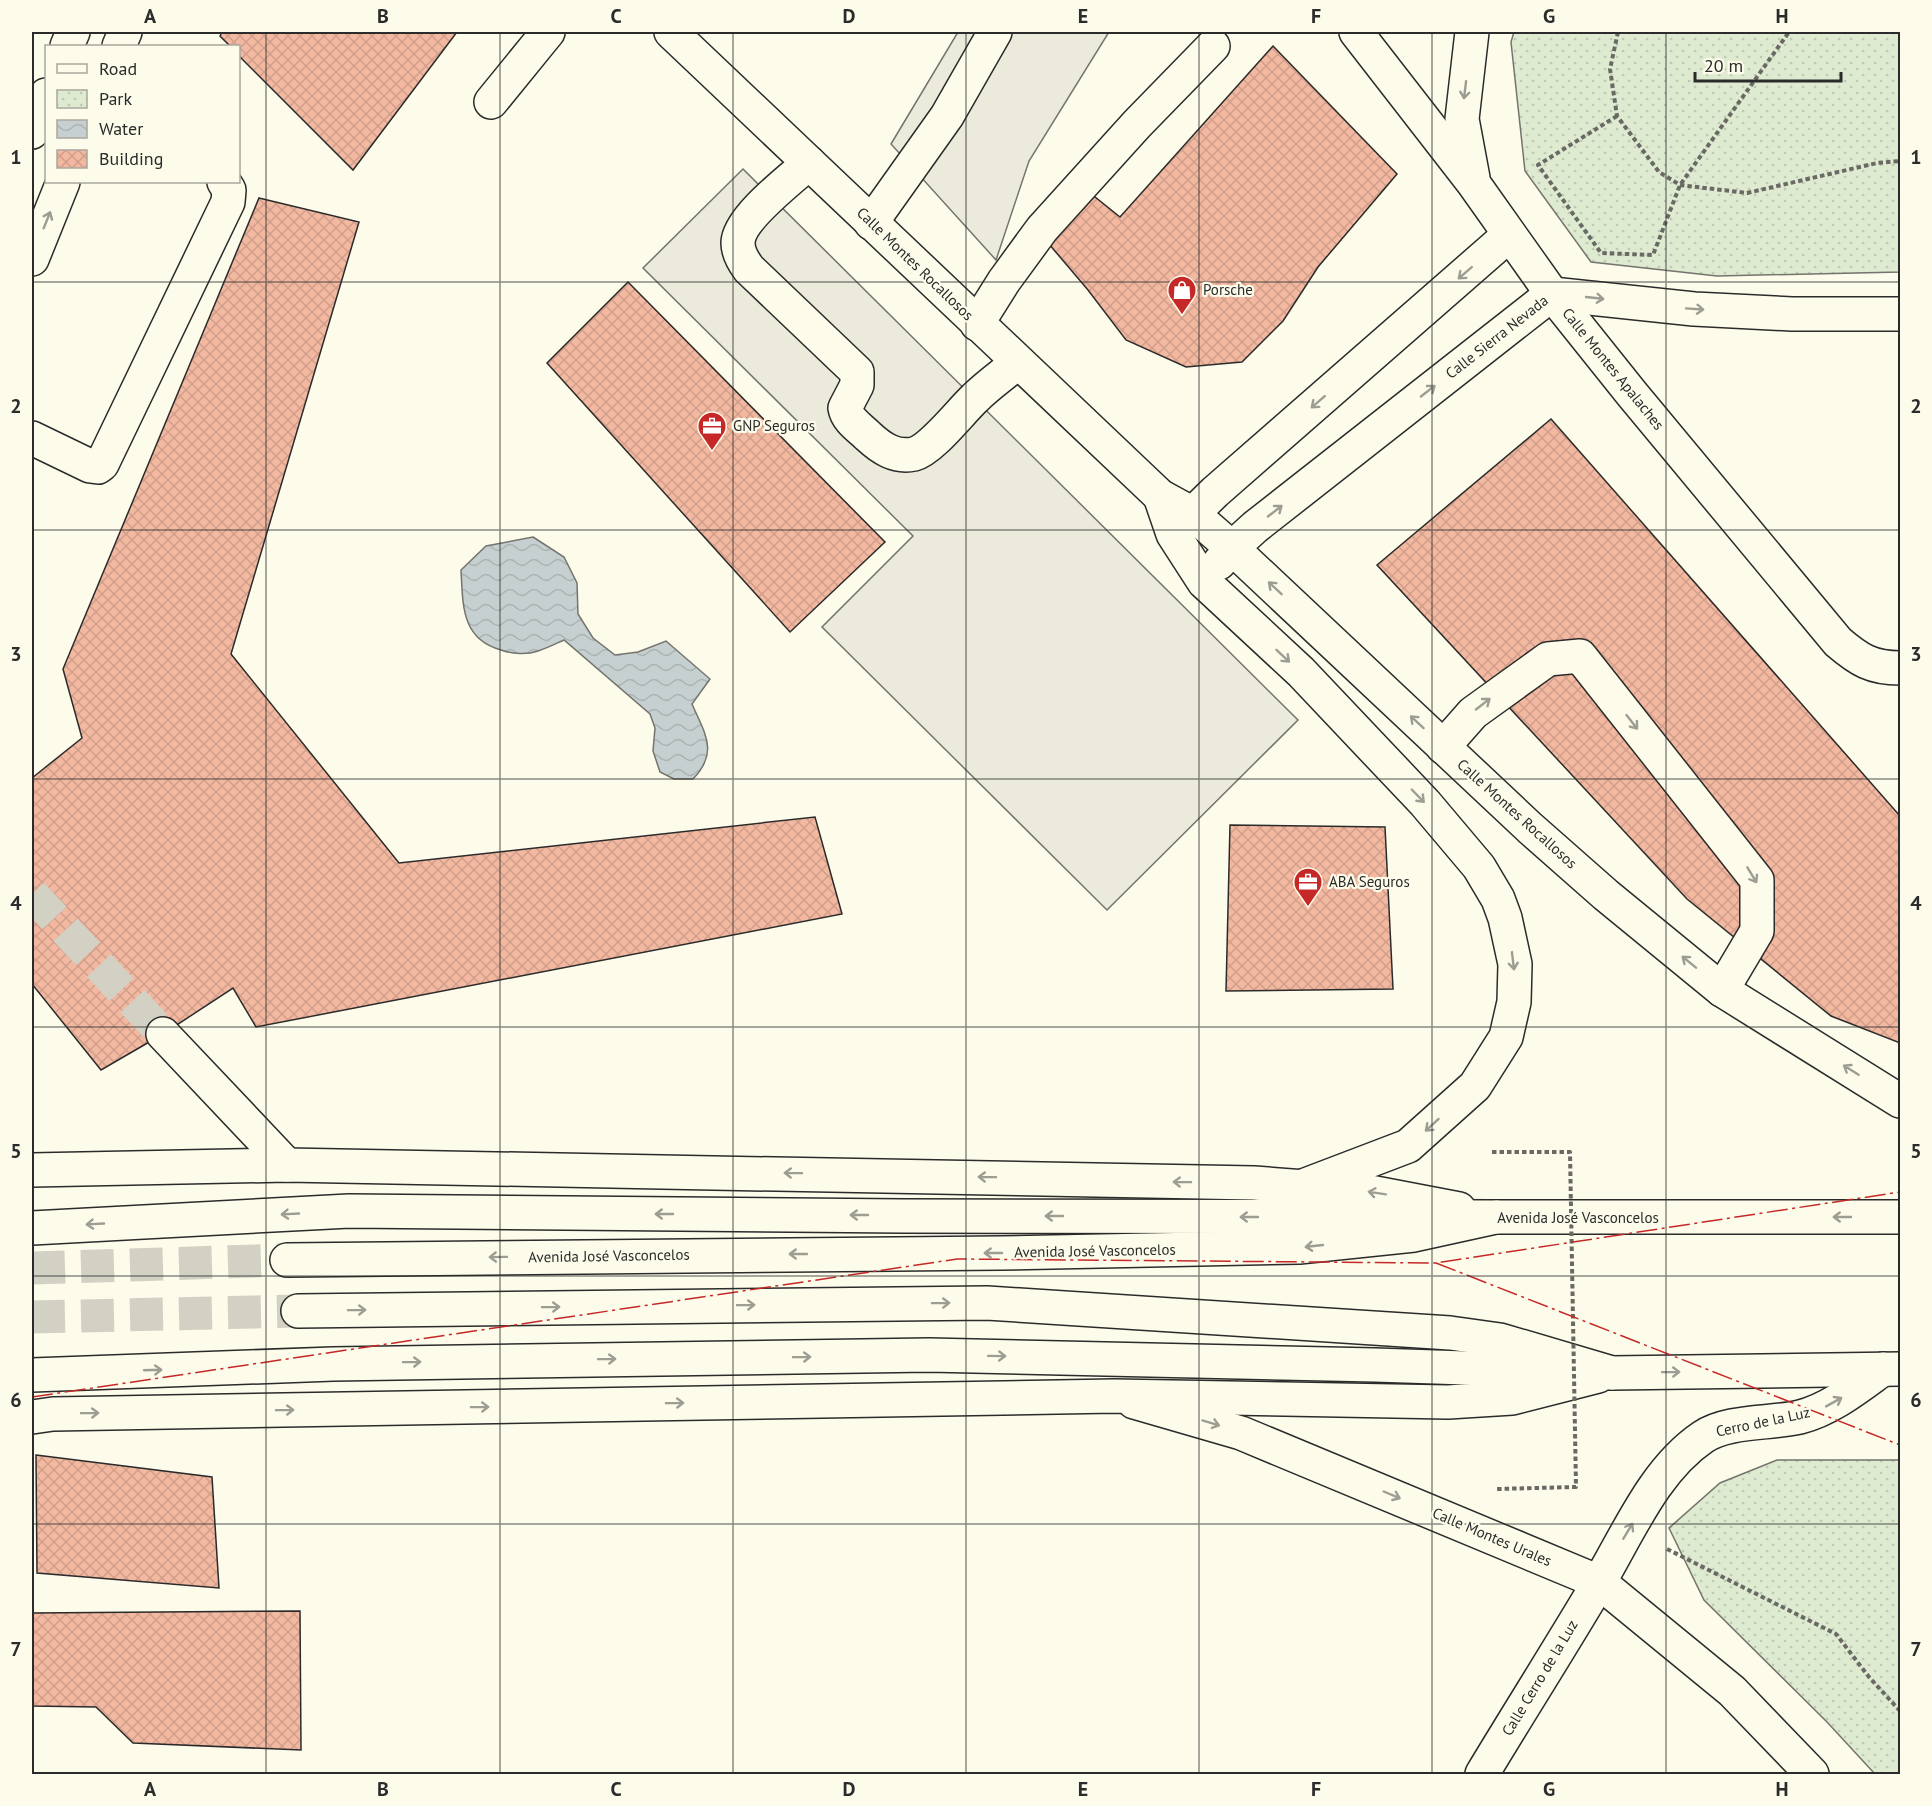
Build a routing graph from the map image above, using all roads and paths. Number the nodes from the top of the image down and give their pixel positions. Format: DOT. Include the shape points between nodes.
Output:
graph roads {
  1 [pos="548,32"];
  2 [pos="671,32"];
  3 [pos="995,32"];
  4 [pos="1356,32"];
  5 [pos="1472,32"];
  6 [pos="1618,32"];
  7 [pos="1789,32"];
  8 [pos="1213,46"];
  9 [pos="45,98"];
  10 [pos="492,102"];
  11 [pos="1617,116"];
  12 [pos="32,132"];
  13 [pos="1900,161"];
  14 [pos="809,163"];
  15 [pos="63,183"];
  16 [pos="225,183"];
  17 [pos="1474,184"];
  18 [pos="1680,185"];
  19 [pos="871,223"];
  20 [pos="1509,235"];
  21 [pos="32,259"];
  22 [pos="1552,294"];
  23 [pos="1900,314"];
  24 [pos="977,324"];
  25 [pos="1018,362"];
  26 [pos="32,438"];
  27 [pos="1183,524"];
  28 [pos="1232,548"];
  29 [pos="1204,582"];
  30 [pos="1900,668"];
  31 [pos="1443,747"];
  32 [pos="1722,990"];
  33 [pos="163,1034"];
  34 [pos="1900,1101"];
  35 [pos="1492,1152"];
  36 [pos="287,1164"];
  37 [pos="32,1170"];
  38 [pos="1303,1186"];
  39 [pos="1496,1217"];
  40 [pos="1900,1217"];
  41 [pos="32,1228"];
  42 [pos="287,1260"];
  43 [pos="298,1311"];
  44 [pos="1892,1369"];
  45 [pos="1612,1373"];
  46 [pos="32,1375"];
  47 [pos="1114,1396"];
  48 [pos="32,1418"];
  49 [pos="1497,1490"];
  50 [pos="1667,1549"];
  51 [pos="1599,1582"];
  52 [pos="1900,1711"];
  53 [pos="1482,1774"];
  54 [pos="1812,1774"];
  1 -- 10 [label="main road"];
  2 -- 14 [label="main road, Calle Montes Rocallosos"];
  3 -- 19 [label="main road" via="947,116"];
  4 -- 17 [label="main road, Calle Montes Apalaches"];
  5 -- 17 [label="main road, one-way" via="1462,119"];
  6 -- 11 [label="path" via="1610,69"];
  7 -- 18 [label="path"];
  8 -- 24 [label="main road" via="1042,229"];
  9 -- 12 [label="main road"];
  11 -- 18 [label="path" via="1659,172"];
  11 -- 18 [label="path" via="1538,165 1601,253 1653,255"];
  13 -- 18 [label="path" via="1747,193"];
  14 -- 19 [label="main road, Calle Montes Rocallosos"];
  14 -- 25 [label="main road" via="750,216 741,228 738,242 749,269 857,372 857,385 845,408 849,418 888,452 915,453 927,447 976,397"];
  21 -- 15 [label="main road, one-way"];
  16 -- 26 [label="main road" via="229,190 228,202 102,464 94,467"];
  17 -- 20 [label="main road, Calle Montes Apalaches"];
  19 -- 24 [label="main road, Calle Montes Rocallosos"];
  20 -- 22 [label="main road, Calle Montes Apalaches"];
  20 -- 27 [label="main road, one-way"];
  22 -- 23 [label="main road, Calle Sierra Nevada, one-way" via="1694,309"];
  28 -- 22 [label="main road, Calle Sierra Nevada, one-way"];
  22 -- 30 [label="main road, Calle Montes Apalaches" via="1838,642 1866,663"];
  24 -- 25 [label="main road, Calle Montes Rocallosos"];
  25 -- 27 [label="main road, Calle Montes Rocallosos" via="1160,496"];
  27 -- 28 [label="main road, Calle Montes Rocallosos"];
  27 -- 29 [label="main road, Calle Montes Rocallosos"];
  28 -- 29 [label="main road, Calle Sierra Nevada"];
  31 -- 28 [label="main road, Calle Montes Rocallosos, one-way"];
  29 -- 38 [label="main road, Calle Montes Rocallosos, one-way" via="1301,672 1425,803 1479,867 1498,899 1515,964 1514,1002 1506,1037 1475,1086 1408,1146"];
  32 -- 31 [label="main road, Calle Montes Rocallosos, one-way" via="1606,895"];
  31 -- 32 [label="main road, one-way" via="1473,713 1548,659 1580,656 1757,880 1756,931"];
  34 -- 32 [label="main road, Calle Montes Rocallosos, one-way"];
  33 -- 36 [label="main road"];
  35 -- 49 [label="path, bridge" via="1570,1152 1576,1475 1576,1487"];
  36 -- 37 [label="main road"];
  38 -- 36 [label="main road, one-way"];
  39 -- 38 [label="main road, one-way" via="1370,1192"];
  40 -- 39 [label="main road, Avenida José Vasconcelos, one-way"];
  39 -- 41 [label="main road, one-way" via="349,1211"];
  39 -- 42 [label="main road, Avenida José Vasconcelos, one-way" via="1414,1235 1299,1247"];
  43 -- 45 [label="main road, one-way" via="987,1302 1450,1333 1500,1340"];
  45 -- 44 [label="main road, one-way"];
  51 -- 44 [label="main road, Cerro de la Luz, one-way" via="1667,1469 1705,1435 1725,1428 1802,1416 1828,1406"];
  46 -- 45 [label="main road, one-way" via="333,1364 929,1355"];
  45 -- 47 [label="main road" via="1512,1398 1480,1401"];
  48 -- 47 [label="main road, one-way" via="53,1414"];
  47 -- 51 [label="main road, Calle Montes Urales, one-way" via="1241,1433"];
  50 -- 52 [label="path" via="1836,1634"];
  51 -- 53 [label="main road, Calle Cerro de la Luz"];
  51 -- 54 [label="main road, Calle Montes Urales" via="1732,1691"];
}
